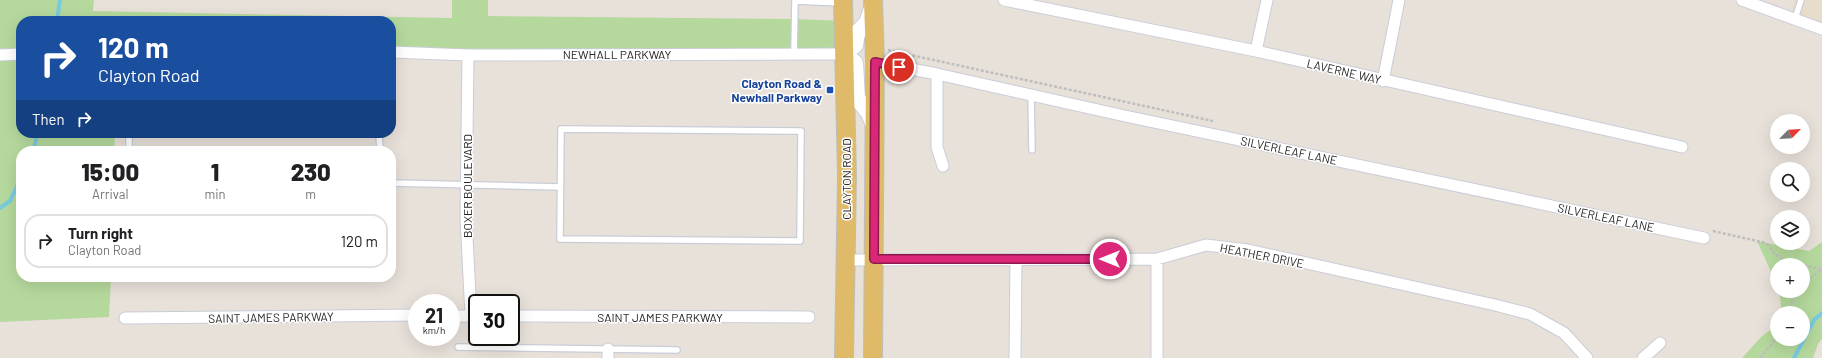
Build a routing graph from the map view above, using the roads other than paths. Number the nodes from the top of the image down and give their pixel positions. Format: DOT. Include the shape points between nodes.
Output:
graph roads {
  1 [pos="1004,0"];
  2 [pos="1267,0"];
  3 [pos="1399,0"];
  4 [pos="1742,0"];
  5 [pos="1801,0"];
  6 [pos="795,1"];
  7 [pos="843,2"];
  8 [pos="873,2"];
  9 [pos="1795,19"];
  10 [pos="1822,29"];
  11 [pos="1256,51"];
  12 [pos="396,52"];
  13 [pos="16,54"];
  14 [pos="794,54"];
  15 [pos="844,54"];
  16 [pos="0,55"];
  17 [pos="468,55"];
  18 [pos="875,62"];
  19 [pos="937,74"];
  20 [pos="1383,80"];
  21 [pos="1031,95"];
  22 [pos="874,126"];
  23 [pos="1682,147"];
  24 [pos="1032,150"];
  25 [pos="943,166"];
  26 [pos="396,183"];
  27 [pos="466,185"];
  28 [pos="560,187"];
  29 [pos="1704,238"];
  30 [pos="874,259"];
  31 [pos="1016,259"];
  32 [pos="1157,259"];
  33 [pos="845,260"];
  34 [pos="472,294"];
  35 [pos="408,315"];
  36 [pos="520,316"];
  37 [pos="809,317"];
  38 [pos="125,318"];
  39 [pos="1660,343"];
  40 [pos="458,347"];
  41 [pos="677,350"];
  42 [pos="608,353"];
  43 [pos="844,358"];
  44 [pos="873,358"];
  45 [pos="1015,358"];
  46 [pos="1157,358"];
  47 [pos="1587,358"];
  48 [pos="1643,358"];
  1 -- 11 [label="street, LAVERNE WAY"];
  2 -- 11 [label="street"];
  3 -- 20 [label="street"];
  4 -- 9 [label="street"];
  5 -- 9 [label="lane"];
  6 -- 7 [label="lane"];
  6 -- 14 [label="lane"];
  7 -- 15 [label="main road, CLAYTON ROAD"];
  8 -- 15 [label="main road" via="868,23 857,33 855,45"];
  8 -- 18 [label="main road"];
  9 -- 10 [label="street"];
  11 -- 20 [label="street, LAVERNE WAY"];
  12 -- 17 [label="street, NEWHALL PARKWAY"];
  13 -- 16 [label="street"];
  14 -- 15 [label="street, NEWHALL PARKWAY"];
  14 -- 17 [label="street, NEWHALL PARKWAY"];
  15 -- 22 [label="main road" via="855,63 857,98 869,113"];
  15 -- 33 [label="main road, CLAYTON ROAD" via="847,176"];
  17 -- 27 [label="street, BOXER BOULEVARD"];
  18 -- 19 [label="street, SILVERLEAF LANE"];
  18 -- 22 [label="main road"];
  19 -- 21 [label="street, SILVERLEAF LANE"];
  19 -- 25 [label="street" via="937,147"];
  20 -- 23 [label="street, LAVERNE WAY"];
  21 -- 24 [label="lane"];
  21 -- 29 [label="street, SILVERLEAF LANE"];
  22 -- 30 [label="main road"];
  26 -- 27 [label="lane"];
  27 -- 28 [label="lane"];
  27 -- 34 [label="street, BOXER BOULEVARD"];
  28 -- 28 [label="lane" via="560,239 800,241 801,131 561,129"];
  30 -- 31 [label="street, HEATHER DRIVE"];
  30 -- 33 [label="street, HEATHER DRIVE"];
  30 -- 44 [label="main road"];
  31 -- 32 [label="street, HEATHER DRIVE"];
  31 -- 45 [label="street"];
  32 -- 46 [label="street"];
  32 -- 47 [label="street, HEATHER DRIVE" via="1206,245 1248,250 1495,304 1530,314 1564,333"];
  33 -- 43 [label="main road, CLAYTON ROAD"];
  35 -- 38 [label="street, SAINT JAMES PARKWAY"];
  36 -- 37 [label="street, SAINT JAMES PARKWAY"];
  39 -- 48 [label="street"];
  40 -- 42 [label="lane"];
  41 -- 42 [label="lane"];
}
